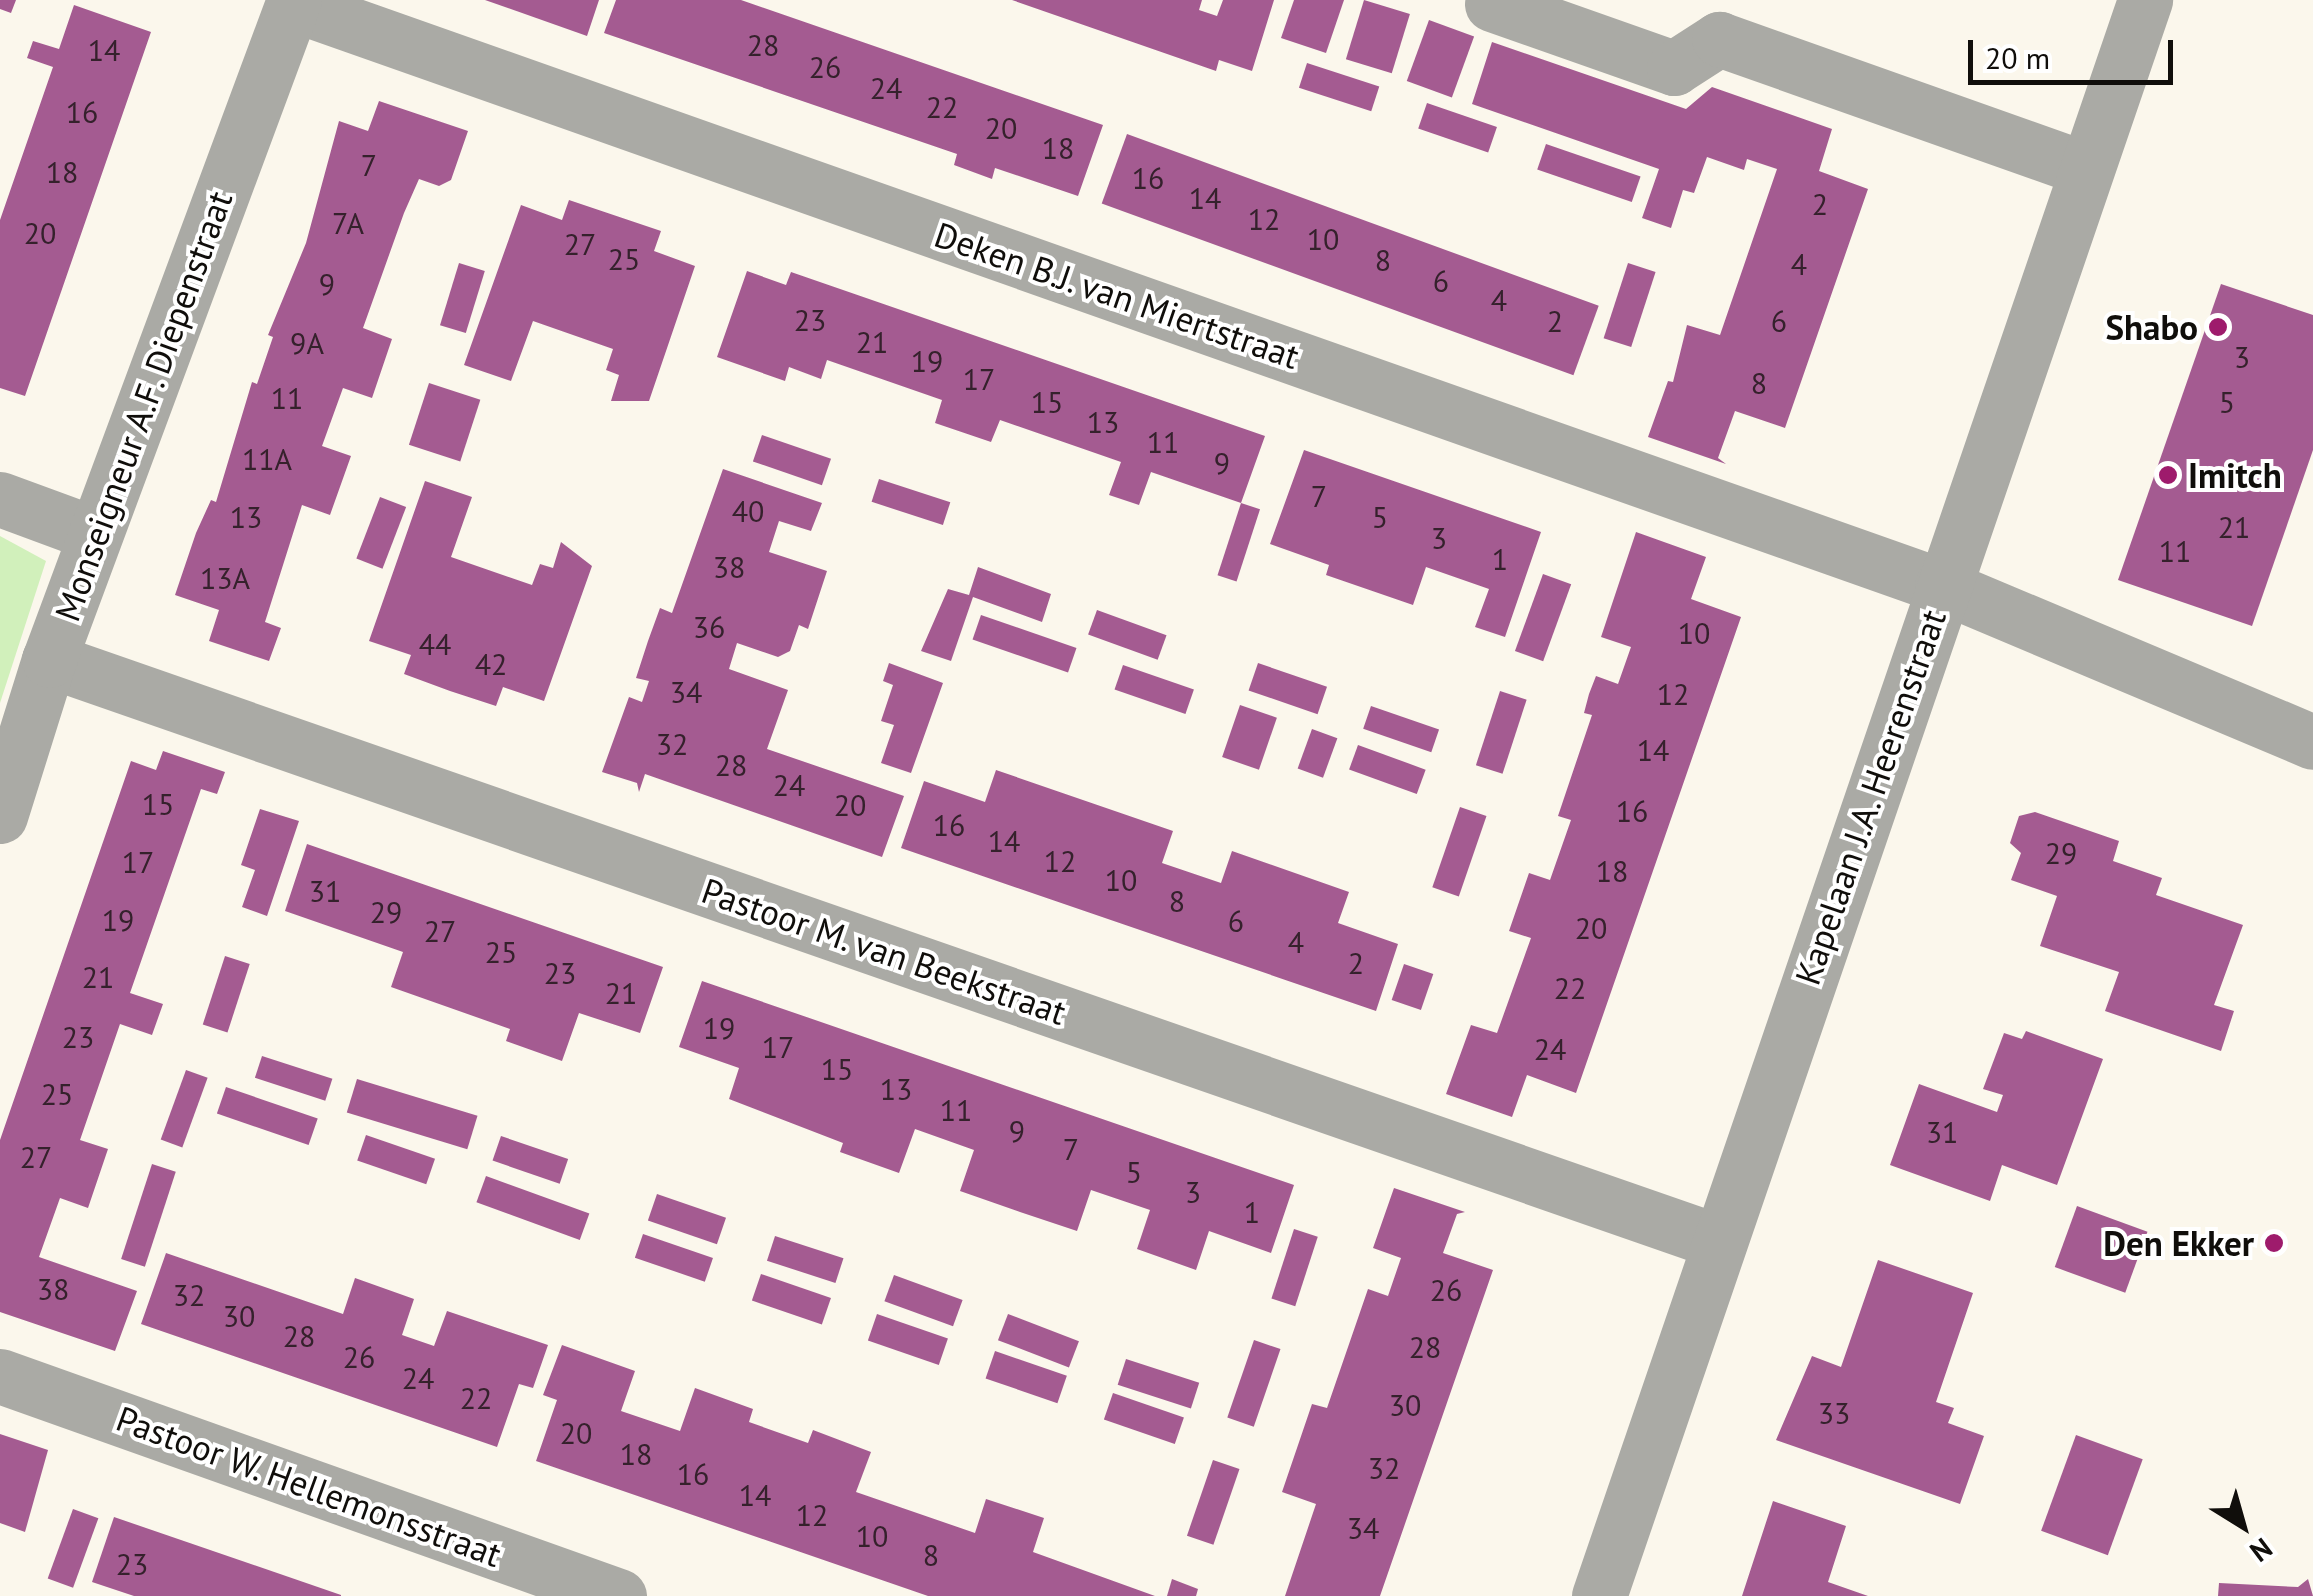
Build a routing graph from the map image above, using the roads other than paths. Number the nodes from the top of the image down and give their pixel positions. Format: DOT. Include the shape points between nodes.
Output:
graph roads {
  1 [pos="2146,0"];
  2 [pos="294,2"];
  3 [pos="1492,4"];
  4 [pos="2086,169"];
  5 [pos="0,499"];
  6 [pos="95,534"];
  7 [pos="1942,586"];
  8 [pos="49,660"];
  9 [pos="2313,742"];
  10 [pos="0,816"];
  11 [pos="1719,1242"];
  12 [pos="0,1376"];
  13 [pos="619,1596"];
  14 [pos="1599,1596"];
  1 -- 4 [label="street, Kapelaan J.A. Heerenstraat"];
  2 -- 6 [label="street, Monseigneur A.F. Diepenstraat"];
  2 -- 7 [label="street, Deken B.J. van Miertstraat"];
  3 -- 4 [label="street" via="1674,68 1719,39"];
  4 -- 7 [label="street, Kapelaan J.A. Heerenstraat"];
  5 -- 6 [label="street"];
  6 -- 8 [label="street, Monseigneur A.F. Diepenstraat"];
  7 -- 9 [label="street"];
  7 -- 11 [label="street, Kapelaan J.A. Heerenstraat"];
  8 -- 10 [label="street, Monseigneur A.F. Diepenstraat"];
  8 -- 11 [label="street, Pastoor M. van Beekstraat"];
  11 -- 14 [label="street, Kapelaan J.A. Heerenstraat"];
  12 -- 13 [label="street, Pastoor W. Hellemonsstraat"];
}
